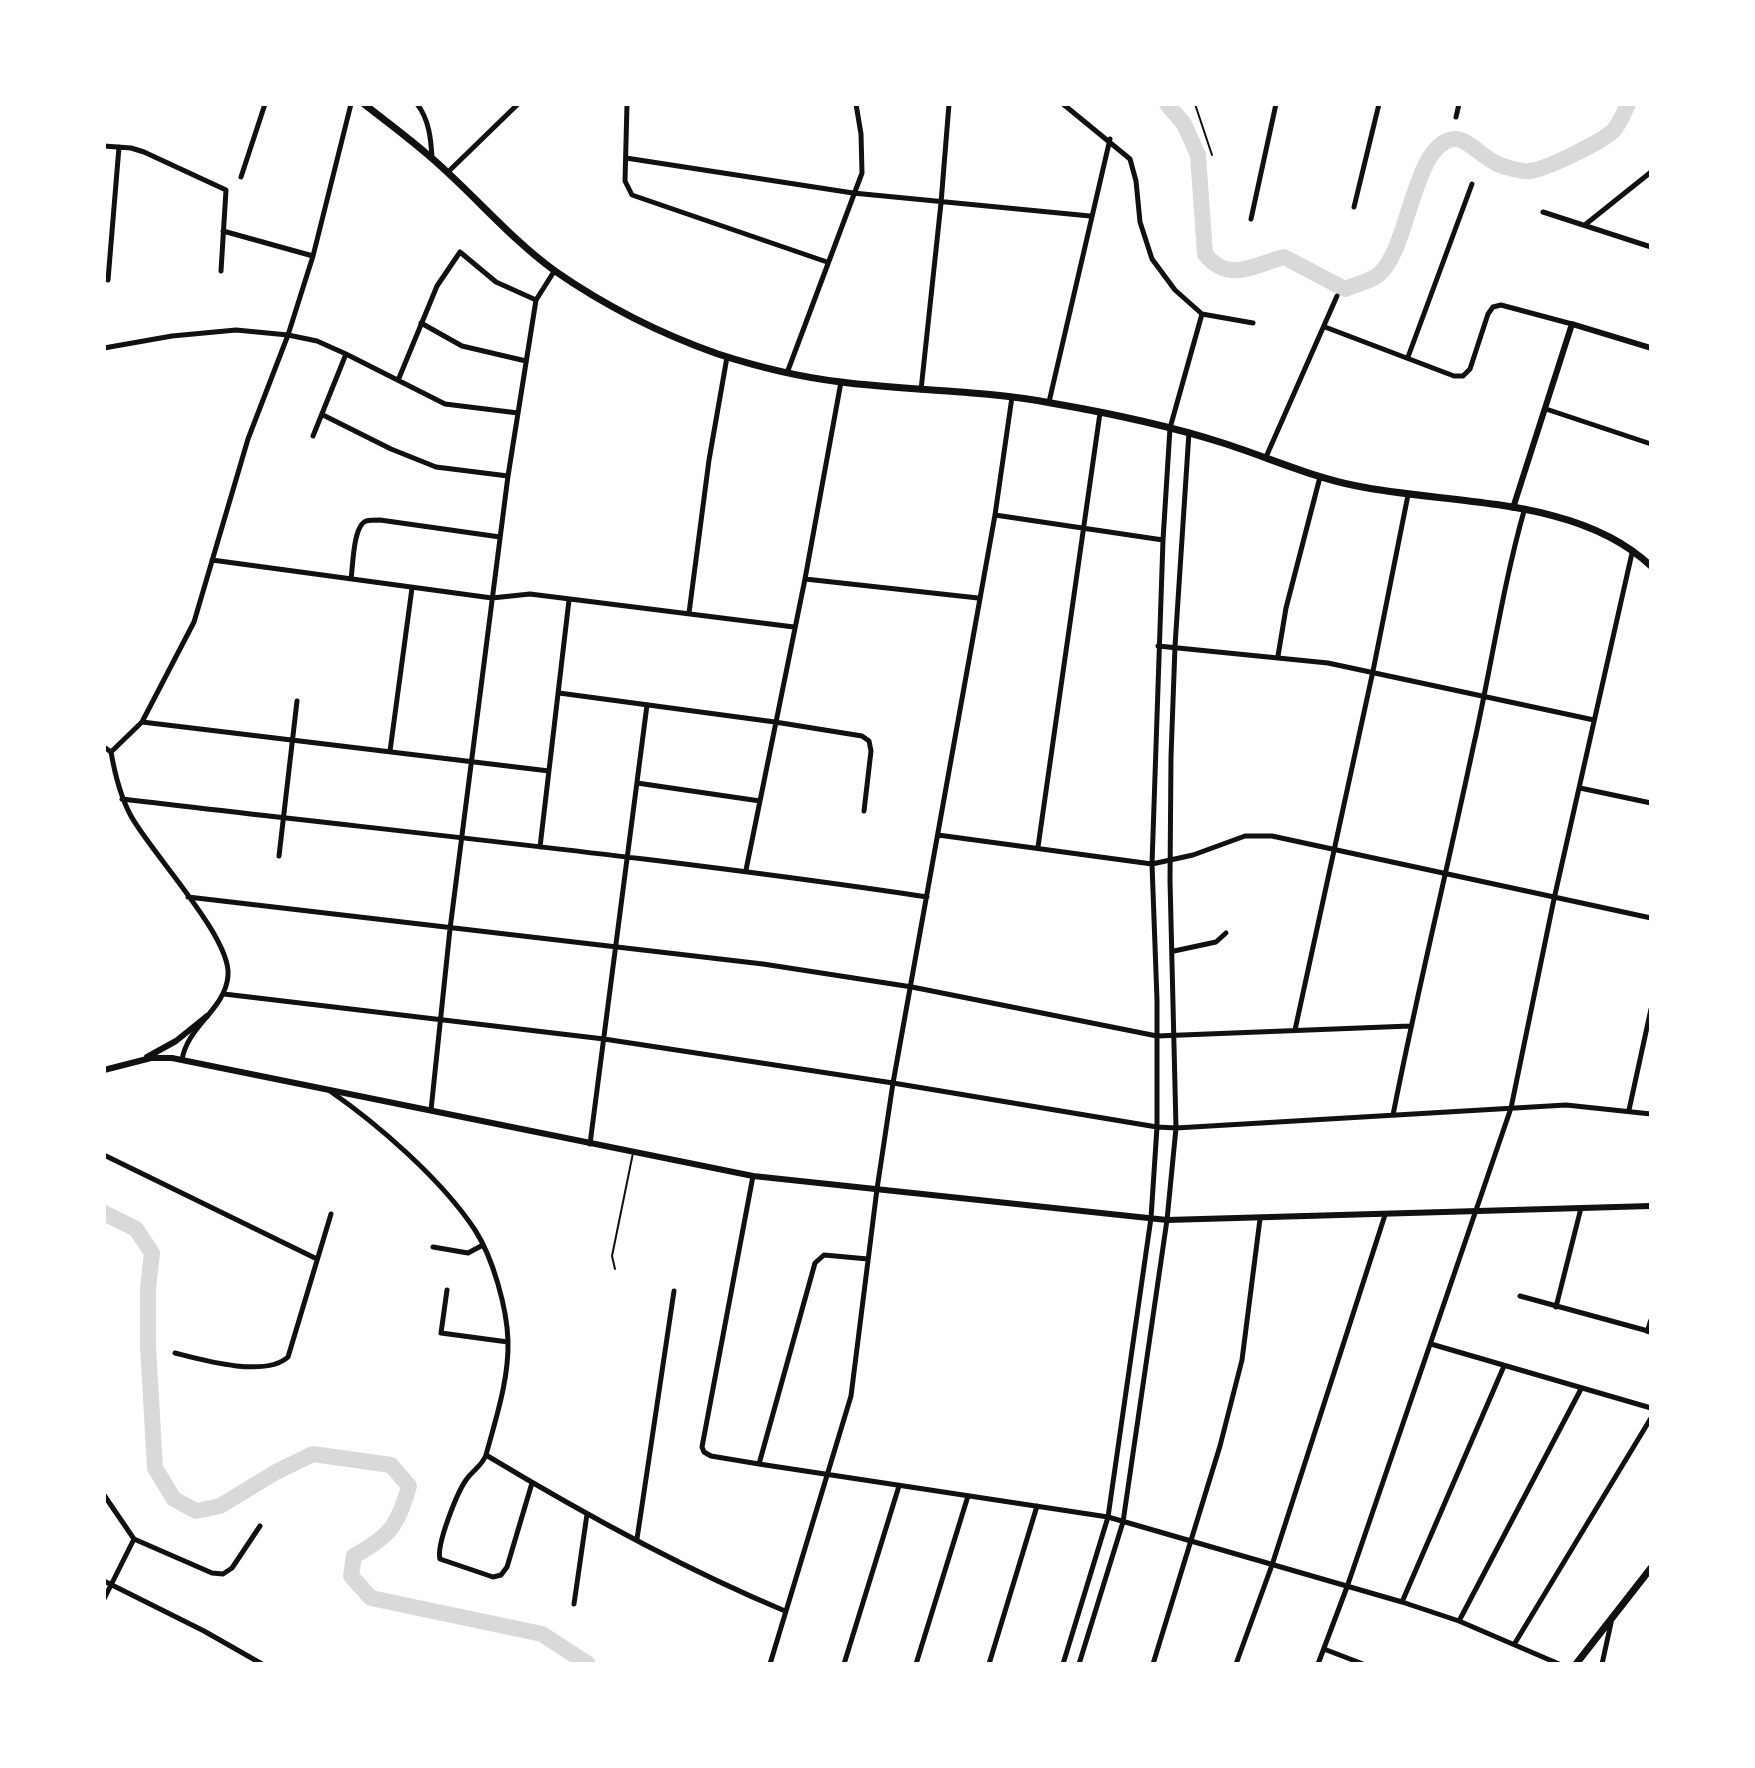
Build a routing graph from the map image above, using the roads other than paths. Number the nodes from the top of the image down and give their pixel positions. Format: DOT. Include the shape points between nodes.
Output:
graph roads {
  1 [pos="265,104"];
  2 [pos="351,104"];
  3 [pos="364,104"];
  4 [pos="417,104"];
  5 [pos="518,104"];
  6 [pos="627,104"];
  7 [pos="847,104"];
  8 [pos="856,104"];
  9 [pos="949,104"];
  10 [pos="1063,104"];
  11 [pos="1195,104"];
  12 [pos="1276,104"];
  13 [pos="1379,104"];
  14 [pos="1459,104"];
  15 [pos="1456,117"];
  16 [pos="1110,139"];
  17 [pos="104,146"];
  18 [pos="119,147"];
  19 [pos="1212,155"];
  20 [pos="432,158"];
  21 [pos="626,158"];
  22 [pos="448,172"];
  23 [pos="1651,172"];
  24 [pos="241,177"];
  25 [pos="1472,184"];
  26 [pos="853,193"];
  27 [pos="941,203"];
  28 [pos="1354,207"];
  29 [pos="1543,212"];
  30 [pos="1090,216"];
  31 [pos="1251,219"];
  32 [pos="1585,225"];
  33 [pos="223,231"];
  34 [pos="1651,247"];
  35 [pos="313,256"];
  36 [pos="827,262"];
  37 [pos="555,270"];
  38 [pos="221,271"];
  39 [pos="108,280"];
  40 [pos="1337,296"];
  41 [pos="536,300"];
  42 [pos="1202,314"];
  43 [pos="421,323"];
  44 [pos="1253,323"];
  45 [pos="1572,324"];
  46 [pos="1325,327"];
  47 [pos="288,335"];
  48 [pos="104,348"];
  49 [pos="1651,348"];
  50 [pos="346,354"];
  51 [pos="727,357"];
  52 [pos="1408,357"];
  53 [pos="526,361"];
  54 [pos="787,374"];
  55 [pos="399,378"];
  56 [pos="841,382"];
  57 [pos="921,390"];
  58 [pos="1012,397"];
  59 [pos="1049,402"];
  60 [pos="1546,409"];
  61 [pos="518,413"];
  62 [pos="1100,413"];
  63 [pos="323,415"];
  64 [pos="1170,428"];
  65 [pos="1189,432"];
  66 [pos="313,436"];
  67 [pos="1651,444"];
  68 [pos="1266,457"];
  69 [pos="508,476"];
  70 [pos="1320,477"];
  71 [pos="1408,495"];
  72 [pos="1513,508"];
  73 [pos="1524,511"];
  74 [pos="995,515"];
  75 [pos="1085,529"];
  76 [pos="500,537"];
  77 [pos="1163,540"];
  78 [pos="1633,552"];
  79 [pos="212,560"];
  80 [pos="1649,563"];
  81 [pos="351,579"];
  82 [pos="805,579"];
  83 [pos="412,588"];
  84 [pos="492,598"];
  85 [pos="978,598"];
  86 [pos="569,600"];
  87 [pos="689,613"];
  88 [pos="794,627"];
  89 [pos="1158,646"];
  90 [pos="1175,646"];
  91 [pos="1278,656"];
  92 [pos="1373,671"];
  93 [pos="559,693"];
  94 [pos="1485,697"];
  95 [pos="297,701"];
  96 [pos="647,705"];
  97 [pos="1594,720"];
  98 [pos="142,722"];
  99 [pos="775,722"];
  100 [pos="293,739"];
  101 [pos="104,747"];
  102 [pos="390,751"];
  103 [pos="111,752"];
  104 [pos="471,762"];
  105 [pos="549,771"];
  106 [pos="637,783"];
  107 [pos="1580,788"];
  108 [pos="122,799"];
  109 [pos="760,801"];
  110 [pos="1651,803"];
  111 [pos="864,811"];
  112 [pos="284,818"];
  113 [pos="938,835"];
  114 [pos="463,838"];
  115 [pos="540,847"];
  116 [pos="1038,847"];
  117 [pos="1335,849"];
  118 [pos="279,856"];
  119 [pos="627,859"];
  120 [pos="1171,860"];
  121 [pos="1152,864"];
  122 [pos="746,870"];
  123 [pos="1446,874"];
  124 [pos="188,897"];
  125 [pos="927,897"];
  126 [pos="1554,899"];
  127 [pos="1651,918"];
  128 [pos="450,929"];
  129 [pos="1226,933"];
  130 [pos="617,947"];
  131 [pos="1174,951"];
  132 [pos="912,987"];
  133 [pos="224,994"];
  134 [pos="1651,1009"];
  135 [pos="207,1016"];
  136 [pos="440,1022"];
  137 [pos="1410,1026"];
  138 [pos="1295,1030"];
  139 [pos="1157,1036"];
  140 [pos="1176,1036"];
  141 [pos="604,1039"];
  142 [pos="141,1060"];
  143 [pos="182,1060"];
  144 [pos="104,1070"];
  145 [pos="893,1083"];
  146 [pos="326,1088"];
  147 [pos="1511,1108"];
  148 [pos="431,1110"];
  149 [pos="1629,1110"];
  150 [pos="1651,1114"];
  151 [pos="1393,1116"];
  152 [pos="1157,1127"];
  153 [pos="1176,1128"];
  154 [pos="590,1144"];
  155 [pos="633,1153"];
  156 [pos="104,1155"];
  157 [pos="753,1176"];
  158 [pos="877,1189"];
  159 [pos="1651,1206"];
  160 [pos="1581,1208"];
  161 [pos="1475,1212"];
  162 [pos="331,1214"];
  163 [pos="1385,1215"];
  164 [pos="1151,1218"];
  165 [pos="1260,1219"];
  166 [pos="1167,1220"];
  167 [pos="483,1245"];
  168 [pos="433,1247"];
  169 [pos="317,1259"];
  170 [pos="868,1259"];
  171 [pos="615,1269"];
  172 [pos="447,1290"];
  173 [pos="674,1291"];
  174 [pos="1520,1296"];
  175 [pos="1556,1307"];
  176 [pos="1651,1321"];
  177 [pos="1649,1332"];
  178 [pos="508,1342"];
  179 [pos="1431,1344"];
  180 [pos="175,1353"];
  181 [pos="1504,1366"];
  182 [pos="1581,1389"];
  183 [pos="1651,1408"];
  184 [pos="1651,1418"];
  185 [pos="486,1455"];
  186 [pos="759,1464"];
  187 [pos="828,1474"];
  188 [pos="532,1483"];
  189 [pos="899,1486"];
  190 [pos="104,1495"];
  191 [pos="968,1496"];
  192 [pos="1037,1506"];
  193 [pos="587,1514"];
  194 [pos="1108,1517"];
  195 [pos="1123,1522"];
  196 [pos="260,1526"];
  197 [pos="134,1539"];
  198 [pos="637,1539"];
  199 [pos="1190,1540"];
  200 [pos="1272,1565"];
  201 [pos="1651,1568"];
  202 [pos="104,1581"];
  203 [pos="111,1585"];
  204 [pos="1347,1587"];
  205 [pos="104,1599"];
  206 [pos="1402,1602"];
  207 [pos="574,1604"];
  208 [pos="785,1611"];
  209 [pos="1459,1621"];
  210 [pos="1611,1622"];
  211 [pos="1515,1644"];
  212 [pos="1324,1649"];
  213 [pos="262,1664"];
  214 [pos="770,1664"];
  215 [pos="844,1664"];
  216 [pos="916,1664"];
  217 [pos="989,1664"];
  218 [pos="1063,1664"];
  219 [pos="1079,1664"];
  220 [pos="1153,1664"];
  221 [pos="1236,1664"];
  222 [pos="1318,1664"];
  223 [pos="1363,1664"];
  224 [pos="1559,1664"];
  225 [pos="1576,1664"];
  226 [pos="1602,1664"];
  1 -- 24 [label="street"];
  2 -- 35 [label="street"];
  3 -- 20 [label="main road"];
  4 -- 20 [label="street" via="431,138"];
  5 -- 22 [label="street"];
  6 -- 21 [label="street"];
  7 -- 8 [label="street"];
  8 -- 26 [label="street" via="862,173"];
  9 -- 27 [label="street"];
  10 -- 16 [label="street"];
  11 -- 19 [label="lane"];
  12 -- 31 [label="street"];
  13 -- 28 [label="street"];
  14 -- 15 [label="street"];
  16 -- 30 [label="street"];
  16 -- 42 [label="street" via="1130,159 1152,259"];
  17 -- 18 [label="street"];
  18 -- 33 [label="street" via="144,152 226,190"];
  18 -- 39 [label="street"];
  20 -- 22 [label="main road"];
  21 -- 26 [label="street"];
  21 -- 36 [label="street" via="625,181 632,195"];
  22 -- 37 [label="main road"];
  23 -- 32 [label="street"];
  25 -- 52 [label="street"];
  26 -- 27 [label="street"];
  26 -- 36 [label="street"];
  27 -- 30 [label="street"];
  27 -- 57 [label="street"];
  29 -- 32 [label="street"];
  30 -- 59 [label="street"];
  32 -- 34 [label="street"];
  33 -- 35 [label="street"];
  33 -- 38 [label="street"];
  35 -- 47 [label="street"];
  36 -- 54 [label="street"];
  37 -- 41 [label="street"];
  37 -- 51 [label="main road" via="597,298"];
  40 -- 46 [label="street"];
  41 -- 43 [label="street" via="496,282 460,252"];
  41 -- 53 [label="street"];
  42 -- 44 [label="street"];
  42 -- 64 [label="street"];
  43 -- 53 [label="street" via="462,346"];
  43 -- 55 [label="street"];
  45 -- 49 [label="street"];
  45 -- 52 [label="street" via="1501,305 1488,314 1463,376"];
  45 -- 60 [label="street"];
  46 -- 52 [label="street"];
  46 -- 68 [label="street"];
  47 -- 48 [label="street" via="236,330"];
  47 -- 50 [label="street"];
  47 -- 79 [label="street" via="248,439"];
  50 -- 55 [label="street"];
  50 -- 63 [label="street"];
  51 -- 54 [label="main road"];
  51 -- 87 [label="street"];
  53 -- 61 [label="street"];
  54 -- 56 [label="main road"];
  55 -- 61 [label="street" via="445,404"];
  56 -- 57 [label="main road"];
  56 -- 82 [label="street"];
  57 -- 58 [label="main road"];
  58 -- 59 [label="main road"];
  58 -- 74 [label="street"];
  59 -- 62 [label="main road"];
  60 -- 67 [label="street"];
  60 -- 72 [label="street"];
  61 -- 69 [label="street"];
  62 -- 64 [label="main road"];
  62 -- 75 [label="street"];
  63 -- 66 [label="street"];
  63 -- 69 [label="street" via="436,467"];
  64 -- 65 [label="main road"];
  64 -- 77 [label="street"];
  65 -- 68 [label="main road"];
  65 -- 90 [label="street"];
  68 -- 70 [label="main road"];
  69 -- 76 [label="street"];
  70 -- 71 [label="main road"];
  70 -- 91 [label="street"];
  71 -- 72 [label="main road"];
  71 -- 92 [label="street"];
  72 -- 73 [label="main road"];
  73 -- 78 [label="main road" via="1573,521"];
  73 -- 94 [label="street"];
  74 -- 75 [label="street"];
  74 -- 85 [label="street"];
  75 -- 77 [label="street"];
  75 -- 116 [label="street"];
  76 -- 81 [label="street" via="366,521 357,534"];
  76 -- 84 [label="street"];
  77 -- 89 [label="street"];
  78 -- 80 [label="main road"];
  78 -- 97 [label="street"];
  79 -- 81 [label="street"];
  79 -- 98 [label="street" via="194,622"];
  81 -- 83 [label="street"];
  82 -- 85 [label="street"];
  82 -- 88 [label="street"];
  83 -- 84 [label="street"];
  83 -- 102 [label="street"];
  84 -- 86 [label="street" via="530,594"];
  84 -- 104 [label="street"];
  85 -- 113 [label="street"];
  86 -- 87 [label="street"];
  86 -- 93 [label="street"];
  87 -- 88 [label="street"];
  88 -- 99 [label="street"];
  89 -- 90 [label="street"];
  89 -- 121 [label="street"];
  90 -- 91 [label="street"];
  90 -- 120 [label="street"];
  91 -- 92 [label="street"];
  92 -- 94 [label="street"];
  92 -- 117 [label="street"];
  93 -- 96 [label="street"];
  93 -- 105 [label="street"];
  94 -- 97 [label="street"];
  94 -- 123 [label="street"];
  95 -- 100 [label="street"];
  96 -- 99 [label="street"];
  96 -- 106 [label="street"];
  97 -- 107 [label="street"];
  98 -- 100 [label="street"];
  98 -- 103 [label="street"];
  99 -- 109 [label="street"];
  99 -- 111 [label="street" via="869,741"];
  100 -- 102 [label="street"];
  100 -- 112 [label="street"];
  101 -- 103 [label="street"];
  102 -- 104 [label="street"];
  103 -- 108 [label="street"];
  104 -- 105 [label="street"];
  104 -- 114 [label="street"];
  105 -- 115 [label="street"];
  106 -- 109 [label="street"];
  106 -- 119 [label="street"];
  107 -- 110 [label="street"];
  107 -- 126 [label="street"];
  108 -- 112 [label="street"];
  108 -- 124 [label="street"];
  109 -- 122 [label="street"];
  112 -- 114 [label="street"];
  112 -- 118 [label="street"];
  113 -- 116 [label="street"];
  113 -- 125 [label="street"];
  114 -- 115 [label="street"];
  114 -- 128 [label="street"];
  115 -- 119 [label="street"];
  116 -- 121 [label="street"];
  117 -- 120 [label="street" via="1258,835"];
  117 -- 123 [label="street"];
  117 -- 138 [label="street"];
  119 -- 122 [label="street"];
  119 -- 130 [label="street"];
  120 -- 121 [label="street"];
  120 -- 131 [label="street"];
  121 -- 139 [label="street"];
  122 -- 125 [label="street"];
  123 -- 126 [label="street"];
  123 -- 137 [label="street"];
  124 -- 128 [label="street"];
  124 -- 133 [label="street" via="227,959"];
  125 -- 132 [label="street"];
  126 -- 127 [label="street"];
  126 -- 147 [label="street"];
  128 -- 130 [label="street"];
  128 -- 136 [label="street"];
  129 -- 131 [label="street" via="1216,942"];
  130 -- 132 [label="street"];
  130 -- 141 [label="street"];
  131 -- 140 [label="street"];
  132 -- 139 [label="street"];
  132 -- 145 [label="street"];
  133 -- 135 [label="street"];
  133 -- 136 [label="street"];
  134 -- 149 [label="street"];
  135 -- 142 [label="street"];
  135 -- 143 [label="street" via="189,1038"];
  136 -- 141 [label="street"];
  136 -- 148 [label="street"];
  137 -- 138 [label="street"];
  137 -- 151 [label="street"];
  138 -- 140 [label="street"];
  139 -- 140 [label="street"];
  139 -- 152 [label="street"];
  140 -- 153 [label="street"];
  141 -- 145 [label="street"];
  141 -- 154 [label="street"];
  142 -- 143 [label="street"];
  142 -- 144 [label="street"];
  143 -- 146 [label="street"];
  145 -- 152 [label="street"];
  145 -- 158 [label="street"];
  146 -- 148 [label="street"];
  146 -- 167 [label="street" via="405,1153 459,1210"];
  147 -- 149 [label="street"];
  147 -- 151 [label="street"];
  147 -- 161 [label="street"];
  148 -- 154 [label="street"];
  149 -- 150 [label="street"];
  151 -- 153 [label="street"];
  152 -- 153 [label="street"];
  152 -- 164 [label="street"];
  153 -- 166 [label="street"];
  154 -- 155 [label="street"];
  155 -- 157 [label="street"];
  155 -- 171 [label="lane" via="612,1256"];
  156 -- 169 [label="street"];
  157 -- 158 [label="street"];
  157 -- 186 [label="street" via="702,1447 704,1452"];
  158 -- 164 [label="street"];
  158 -- 170 [label="street"];
  159 -- 160 [label="street"];
  160 -- 161 [label="street"];
  160 -- 175 [label="street"];
  161 -- 163 [label="street"];
  161 -- 179 [label="street"];
  162 -- 169 [label="street"];
  163 -- 165 [label="street"];
  163 -- 200 [label="street"];
  164 -- 166 [label="street"];
  164 -- 194 [label="street"];
  165 -- 166 [label="street"];
  165 -- 199 [label="street" via="1242,1360"];
  166 -- 195 [label="street"];
  167 -- 168 [label="street" via="468,1253"];
  167 -- 178 [label="street"];
  169 -- 180 [label="street" via="288,1357 281,1363 248,1366"];
  170 -- 186 [label="street" via="824,1255 815,1263"];
  170 -- 187 [label="street" via="851,1396"];
  172 -- 178 [label="street" via="441,1333"];
  173 -- 198 [label="street"];
  174 -- 175 [label="street"];
  175 -- 177 [label="street"];
  176 -- 177 [label="street"];
  178 -- 185 [label="street"];
  179 -- 181 [label="street"];
  179 -- 204 [label="street"];
  181 -- 182 [label="street"];
  181 -- 206 [label="street"];
  182 -- 183 [label="street"];
  182 -- 209 [label="street"];
  184 -- 211 [label="street"];
  185 -- 188 [label="street"];
  185 -- 188 [label="street" via="460,1490 440,1559 501,1575"];
  186 -- 187 [label="street"];
  187 -- 189 [label="street"];
  187 -- 208 [label="street"];
  188 -- 193 [label="street"];
  189 -- 191 [label="street"];
  189 -- 215 [label="street"];
  190 -- 197 [label="street"];
  191 -- 192 [label="street"];
  191 -- 216 [label="street"];
  192 -- 194 [label="street"];
  192 -- 217 [label="street"];
  193 -- 198 [label="street"];
  193 -- 207 [label="street"];
  194 -- 195 [label="street"];
  194 -- 218 [label="street"];
  195 -- 199 [label="street"];
  195 -- 219 [label="street"];
  196 -- 197 [label="street" via="223,1574"];
  197 -- 203 [label="street"];
  198 -- 208 [label="street"];
  199 -- 200 [label="street"];
  199 -- 220 [label="street"];
  200 -- 204 [label="street"];
  200 -- 221 [label="street"];
  201 -- 210 [label="main road"];
  202 -- 203 [label="street"];
  203 -- 205 [label="street"];
  203 -- 213 [label="street"];
  204 -- 206 [label="street"];
  204 -- 212 [label="street"];
  206 -- 209 [label="street"];
  208 -- 214 [label="street"];
  209 -- 211 [label="street"];
  210 -- 225 [label="main road"];
  210 -- 226 [label="street"];
  211 -- 224 [label="street"];
  212 -- 222 [label="street"];
  212 -- 223 [label="street"];
}
